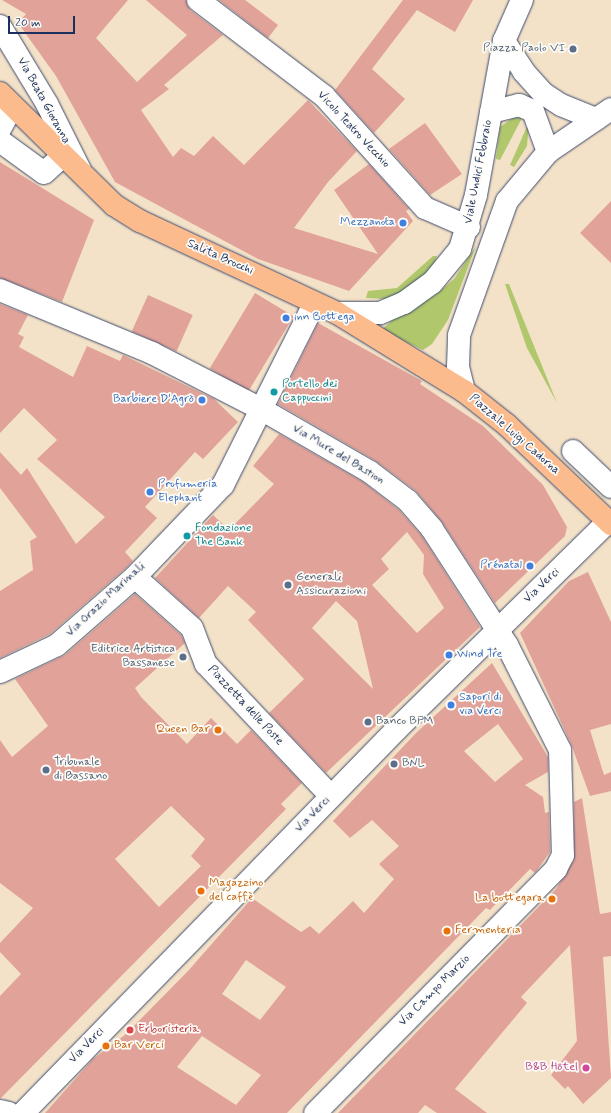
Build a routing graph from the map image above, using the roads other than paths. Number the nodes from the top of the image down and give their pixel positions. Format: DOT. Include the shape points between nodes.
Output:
graph roads {
  1 [pos="198,0"];
  2 [pos="522,0"];
  3 [pos="0,26"];
  4 [pos="504,40"];
  5 [pos="7,100"];
  6 [pos="491,112"];
  7 [pos="604,114"];
  8 [pos="0,129"];
  9 [pos="0,141"];
  10 [pos="548,152"];
  11 [pos="64,154"];
  12 [pos="83,177"];
  13 [pos="469,226"];
  14 [pos="0,290"];
  15 [pos="314,304"];
  16 [pos="337,313"];
  17 [pos="464,391"];
  18 [pos="260,409"];
  19 [pos="573,451"];
  20 [pos="611,487"];
  21 [pos="610,523"];
  22 [pos="135,577"];
  23 [pos="497,630"];
  24 [pos="0,672"];
  25 [pos="331,796"];
  26 [pos="556,869"];
  27 [pos="0,1111"];
  28 [pos="9,1113"];
  29 [pos="23,1113"];
  30 [pos="315,1113"];
  1 -- 13 [label="street, Vicolo Teatro Vecchio" via="324,96 425,208"];
  2 -- 4 [label="street, Viale Undici Febbraio"];
  3 -- 12 [label="street, Via Beata Giovanna" via="47,104"];
  4 -- 6 [label="street, Viale Undici Febbraio"];
  4 -- 7 [label="street" via="524,72 544,94 561,105"];
  5 -- 8 [label="street"];
  5 -- 11 [label="main road, Salita Brocchi"];
  6 -- 10 [label="street, Viale Undici Febbraio" via="508,105 533,111"];
  6 -- 13 [label="street, Viale Undici Febbraio"];
  7 -- 10 [label="street, Piazzale Luigi Cadorna"];
  9 -- 11 [label="street" via="44,173"];
  10 -- 17 [label="street, Piazzale Luigi Cadorna" via="507,201 501,213 459,335 458,367"];
  11 -- 12 [label="main road, Salita Brocchi"];
  12 -- 15 [label="main road, Salita Brocchi" via="114,206 140,221"];
  13 -- 16 [label="street, Viale Undici Febbraio" via="448,268 404,304 380,313"];
  14 -- 18 [label="street, Via Mure del Bastion" via="152,353"];
  15 -- 16 [label="main road, Salita Brocchi"];
  15 -- 18 [label="street, Via Orazio Marinali"];
  16 -- 17 [label="main road, Salita Brocchi"];
  17 -- 21 [label="main road, Piazzale Luigi Cadorna" via="507,425"];
  18 -- 22 [label="street, Via Orazio Marinali" via="223,485"];
  18 -- 23 [label="street, Via Mure del Bastion" via="370,472 408,501 432,529"];
  19 -- 20 [label="street"];
  21 -- 23 [label="street, Via Verci"];
  22 -- 24 [label="street, Via Orazio Marinali" via="57,645"];
  22 -- 25 [label="street, Piazzetta delle Poste" via="192,628 206,664"];
  23 -- 25 [label="street, Via Verci"];
  23 -- 26 [label="street, Via Mure del Bastion" via="560,750 564,795 563,855"];
  25 -- 29 [label="street, Via Verci"];
  26 -- 30 [label="street, Via Campo Marzio"];
  27 -- 28 [label="street"];
}
